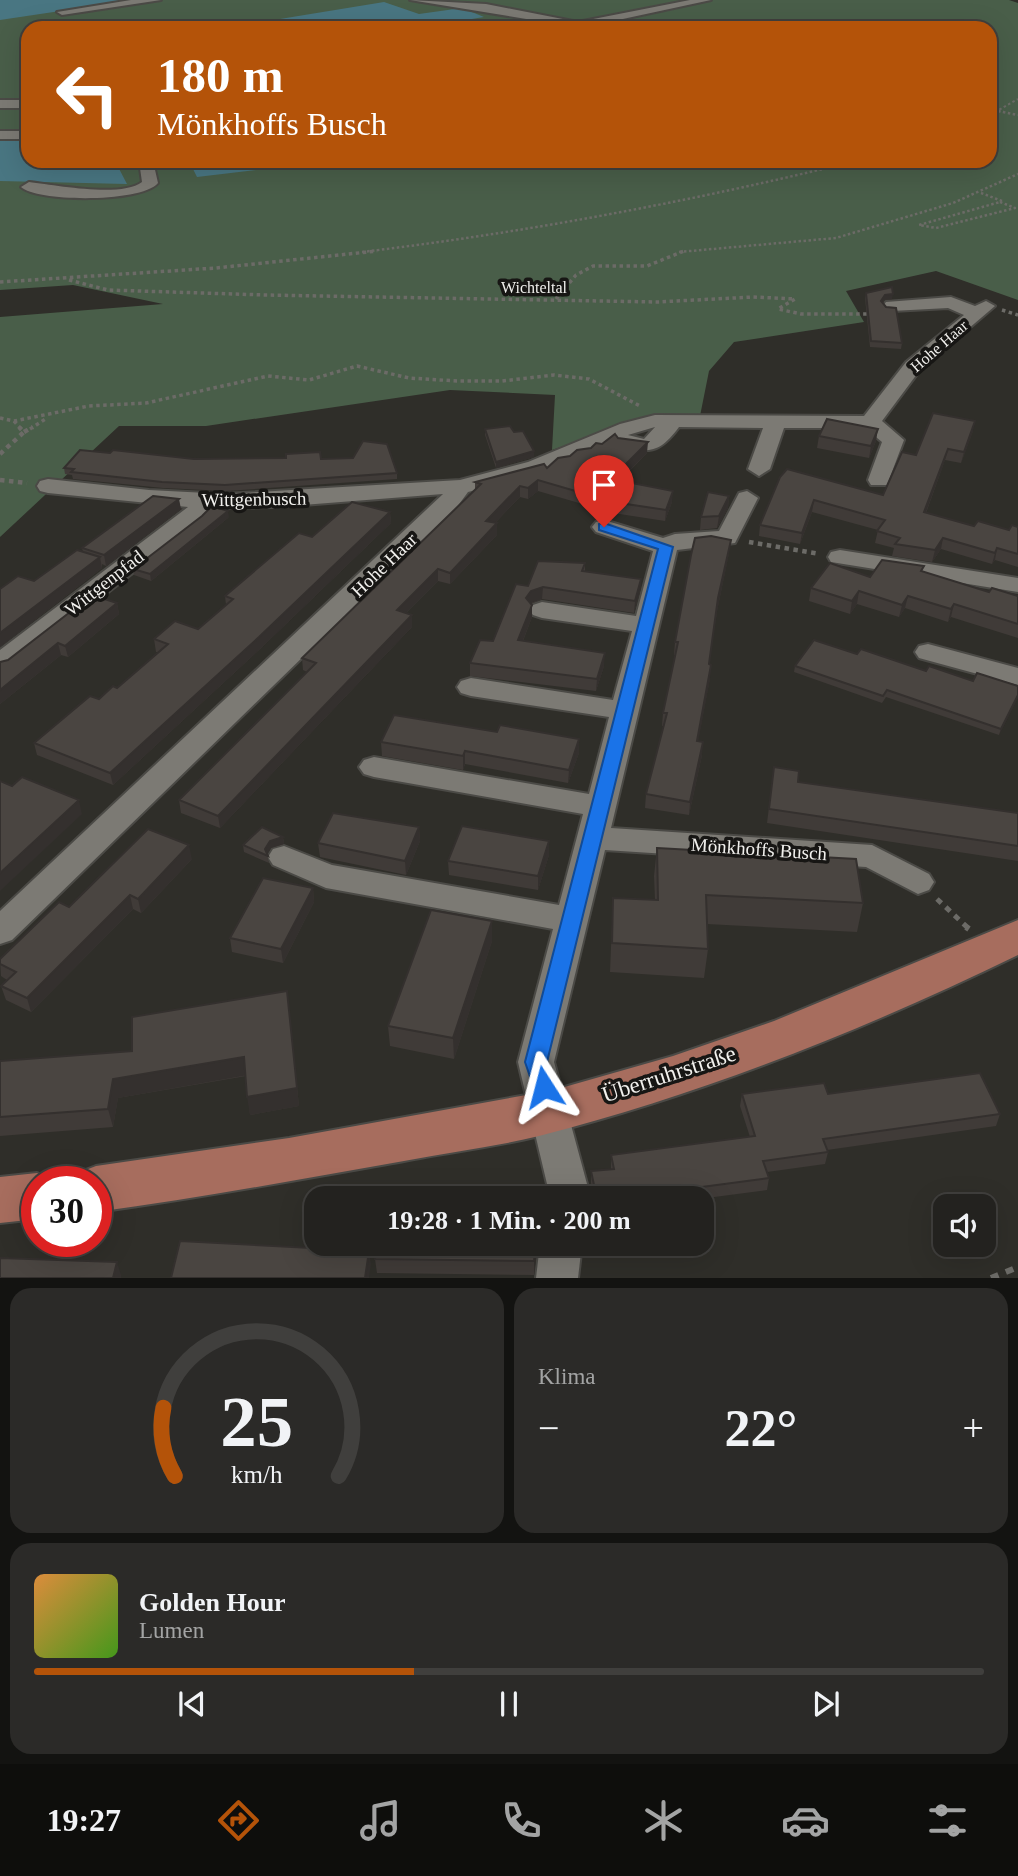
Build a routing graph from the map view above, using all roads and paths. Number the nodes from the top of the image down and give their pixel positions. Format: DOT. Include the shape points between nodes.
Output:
graph roads {
  1 [pos="156,0"];
  2 [pos="415,0"];
  3 [pos="706,0"];
  4 [pos="62,12"];
  5 [pos="553,21"];
  6 [pos="602,21"];
  7 [pos="1018,99"];
  8 [pos="0,104"];
  9 [pos="21,104"];
  10 [pos="997,111"];
  11 [pos="1018,115"];
  12 [pos="0,135"];
  13 [pos="21,135"];
  14 [pos="147,168"];
  15 [pos="827,168"];
  16 [pos="1018,174"];
  17 [pos="29,187"];
  18 [pos="981,193"];
  19 [pos="1003,202"];
  20 [pos="908,216"];
  21 [pos="923,222"];
  22 [pos="69,280"];
  23 [pos="0,282"];
  24 [pos="938,282"];
  25 [pos="555,299"];
  26 [pos="892,306"];
  27 [pos="975,308"];
  28 [pos="871,314"];
  29 [pos="50,416"];
  30 [pos="0,418"];
  31 [pos="663,420"];
  32 [pos="14,421"];
  33 [pos="776,421"];
  34 [pos="870,422"];
  35 [pos="24,432"];
  36 [pos="625,441"];
  37 [pos="0,454"];
  38 [pos="759,469"];
  39 [pos="879,480"];
  40 [pos="48,486"];
  41 [pos="460,487"];
  42 [pos="747,498"];
  43 [pos="206,501"];
  44 [pos="604,527"];
  45 [pos="727,538"];
  46 [pos="666,547"];
  47 [pos="840,557"];
  48 [pos="1018,585"];
  49 [pos="542,610"];
  50 [pos="646,625"];
  51 [pos="928,652"];
  52 [pos="0,663"];
  53 [pos="1018,677"];
  54 [pos="471,687"];
  55 [pos="625,711"];
  56 [pos="374,767"];
  57 [pos="601,807"];
  58 [pos="593,838"];
  59 [pos="284,858"];
  60 [pos="918,882"];
  61 [pos="573,920"];
  62 [pos="0,931"];
  63 [pos="1003,943"];
  64 [pos="551,1112"];
  65 [pos="567,1186"];
  66 [pos="112,1187"];
  67 [pos="21,1198"];
  68 [pos="0,1200"];
  69 [pos="560,1256"];
  70 [pos="1018,1267"];
  71 [pos="557,1278"];
  72 [pos="991,1278"];
  1 -- 4 [label="street"];
  2 -- 5 [label="street" via="486,7"];
  3 -- 6 [label="street"];
  7 -- 10 [label="path"];
  8 -- 9 [label="street"];
  10 -- 11 [label="path"];
  12 -- 13 [label="street"];
  14 -- 17 [label="street" via="150,183 138,192"];
  15 -- 22 [label="path" via="696,200 428,244 294,261"];
  16 -- 18 [label="path"];
  18 -- 19 [label="path"];
  18 -- 20 [label="path"];
  19 -- 21 [label="path"];
  19 -- 21 [label="path" via="1015,208 936,228 919,227"];
  20 -- 21 [label="path"];
  20 -- 25 [label="path" via="824,240 685,250 647,266 593,266 576,275"];
  22 -- 23 [label="path"];
  22 -- 25 [label="path, Wichteltal" via="108,289"];
  24 -- 27 [label="street"];
  25 -- 28 [label="path, Wichteltal" via="657,302 753,297 795,299 778,309 810,316"];
  26 -- 27 [label="street" via="938,302"];
  27 -- 34 [label="street, Hohe Haar" via="912,366"];
  29 -- 31 [label="path" via="89,406 161,401 268,376 309,380 357,366 457,381 502,382 554,375 589,379"];
  29 -- 32 [label="path"];
  29 -- 35 [label="path"];
  30 -- 32 [label="path"];
  31 -- 33 [label="street"];
  31 -- 36 [label="street" via="669,427 648,446"];
  31 -- 41 [label="street" via="627,428 536,467"];
  32 -- 35 [label="path"];
  33 -- 34 [label="street"];
  33 -- 38 [label="street"];
  34 -- 39 [label="street" via="893,440"];
  35 -- 37 [label="path"];
  40 -- 43 [label="street, Wittgenbusch"];
  41 -- 43 [label="street, Wittgenbusch" via="325,498"];
  41 -- 62 [label="street, Hohe Haar"];
  42 -- 45 [label="street"];
  43 -- 52 [label="street, Wittgenpfad"];
  44 -- 46 [label="street"];
  45 -- 46 [label="street" via="675,541"];
  45 -- 47 [label="path"];
  46 -- 50 [label="street"];
  47 -- 48 [label="street"];
  49 -- 50 [label="street"];
  50 -- 55 [label="street"];
  51 -- 53 [label="street"];
  54 -- 55 [label="street"];
  55 -- 57 [label="street"];
  56 -- 57 [label="street"];
  57 -- 58 [label="street"];
  58 -- 60 [label="street, Mönkhoffs Busch" via="872,856"];
  58 -- 61 [label="street"];
  59 -- 61 [label="street" via="326,876"];
  60 -- 63 [label="path" via="956,914"];
  61 -- 64 [label="street" via="536,1062"];
  63 -- 64 [label="main road, Überruhrstraße" via="911,987 686,1072"];
  64 -- 65 [label="street"];
  64 -- 66 [label="main road, Überruhrstraße" via="201,1176"];
  67 -- 68 [label="main road"];
  69 -- 71 [label="street"];
  70 -- 72 [label="path"];
}
